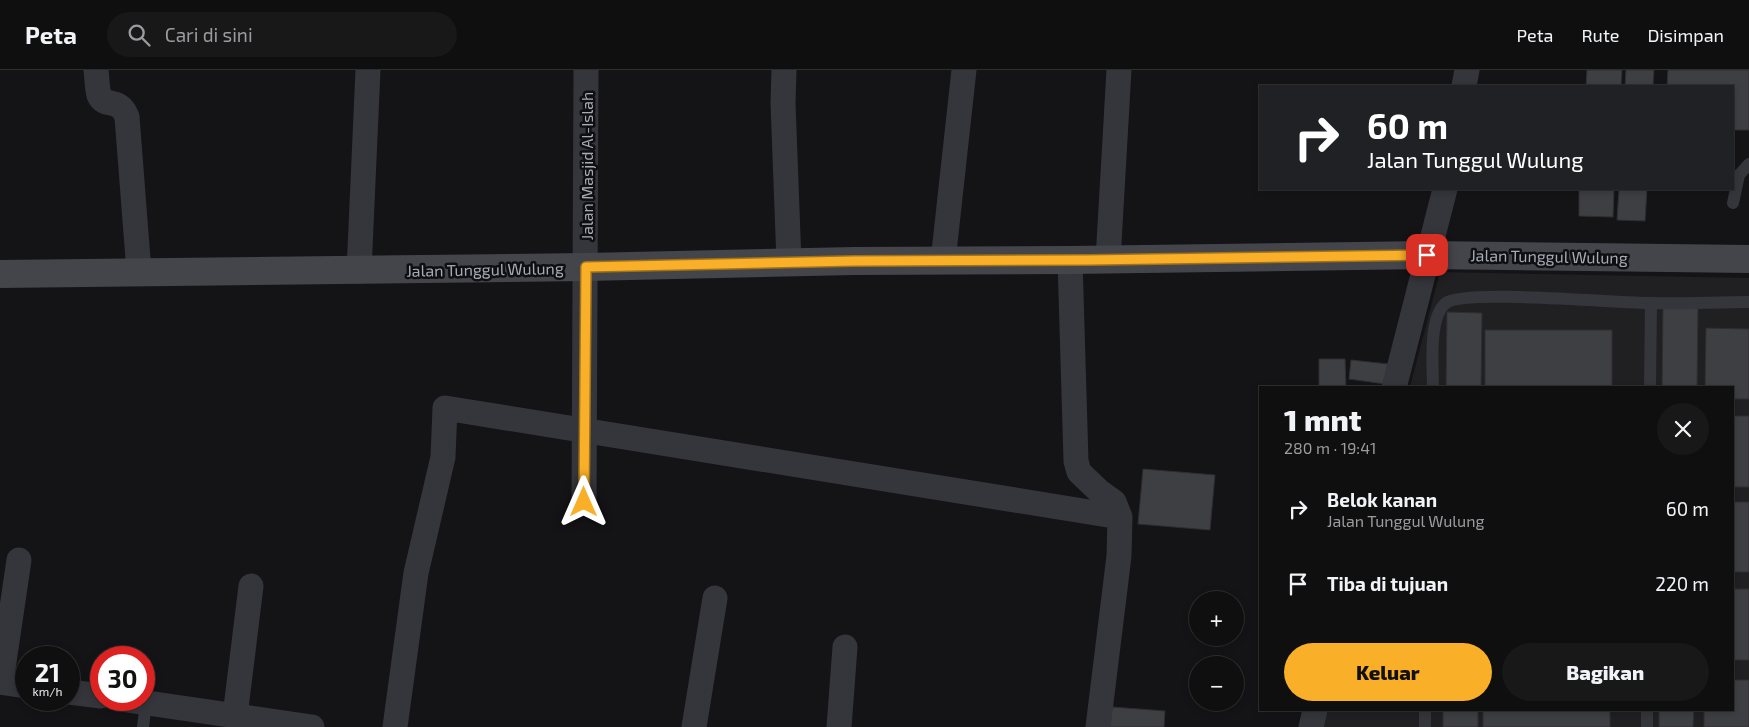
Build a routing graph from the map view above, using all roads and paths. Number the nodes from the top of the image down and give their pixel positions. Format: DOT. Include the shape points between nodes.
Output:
graph roads {
  1 [pos="96,70"];
  2 [pos="368,70"];
  3 [pos="586,70"];
  4 [pos="784,70"];
  5 [pos="964,70"];
  6 [pos="1119,70"];
  7 [pos="1467,70"];
  8 [pos="1464,85"];
  9 [pos="1749,164"];
  10 [pos="1444,190"];
  11 [pos="1734,203"];
  12 [pos="1427,255"];
  13 [pos="1749,259"];
  14 [pos="1070,260"];
  15 [pos="1108,260"];
  16 [pos="943,261"];
  17 [pos="790,262"];
  18 [pos="586,267"];
  19 [pos="359,270"];
  20 [pos="139,272"];
  21 [pos="0,274"];
  22 [pos="1749,302"];
  23 [pos="1651,304"];
  24 [pos="1394,386"];
  25 [pos="1432,386"];
  26 [pos="1650,386"];
  27 [pos="585,430"];
  28 [pos="584,502"];
  29 [pos="1120,517"];
  30 [pos="18,560"];
  31 [pos="251,586"];
  32 [pos="715,598"];
  33 [pos="845,647"];
  34 [pos="0,682"];
  35 [pos="15,684"];
  36 [pos="148,711"];
  37 [pos="1316,711"];
  38 [pos="1425,711"];
  39 [pos="1647,711"];
  40 [pos="224,719"];
  41 [pos="312,727"];
  42 [pos="395,727"];
  43 [pos="694,727"];
  44 [pos="839,727"];
  45 [pos="1098,727"];
  46 [pos="1311,727"];
  47 [pos="1425,727"];
  48 [pos="1647,727"];
  1 -- 20 [label="street" via="100,96 104,102 124,109 126,117"];
  2 -- 19 [label="street"];
  3 -- 18 [label="street, Jalan Masjid Al-Islah"];
  4 -- 17 [label="street"];
  5 -- 16 [label="street"];
  6 -- 15 [label="street"];
  7 -- 8 [label="street"];
  9 -- 11 [label="lane" via="1739,174"];
  10 -- 12 [label="street"];
  12 -- 13 [label="main road, Jalan Tunggul Wulung"];
  12 -- 15 [label="main road, Jalan Tunggul Wulung"];
  12 -- 24 [label="street"];
  14 -- 15 [label="main road, Jalan Tunggul Wulung"];
  14 -- 16 [label="main road, Jalan Tunggul Wulung"];
  14 -- 29 [label="street" via="1076,461 1079,472 1114,502"];
  16 -- 17 [label="main road, Jalan Tunggul Wulung"];
  17 -- 18 [label="main road, Jalan Tunggul Wulung"];
  18 -- 19 [label="main road, Jalan Tunggul Wulung"];
  18 -- 27 [label="street, Jalan Masjid Al-Islah"];
  19 -- 20 [label="main road, Jalan Tunggul Wulung"];
  20 -- 21 [label="main road, Jalan Tunggul Wulung"];
  22 -- 23 [label="lane"];
  23 -- 25 [label="lane" via="1484,296 1455,299 1446,303 1434,330"];
  23 -- 26 [label="lane"];
  27 -- 28 [label="street, Jalan Masjid Al-Islah"];
  27 -- 29 [label="street"];
  27 -- 42 [label="street" via="445,408 443,456 416,573"];
  29 -- 45 [label="street" via="1119,556"];
  30 -- 34 [label="street"];
  31 -- 40 [label="street"];
  32 -- 43 [label="street"];
  33 -- 44 [label="street"];
  34 -- 35 [label="street"];
  36 -- 40 [label="street"];
  37 -- 46 [label="street"];
  38 -- 47 [label="lane"];
  39 -- 48 [label="lane"];
  40 -- 41 [label="street"];
}
